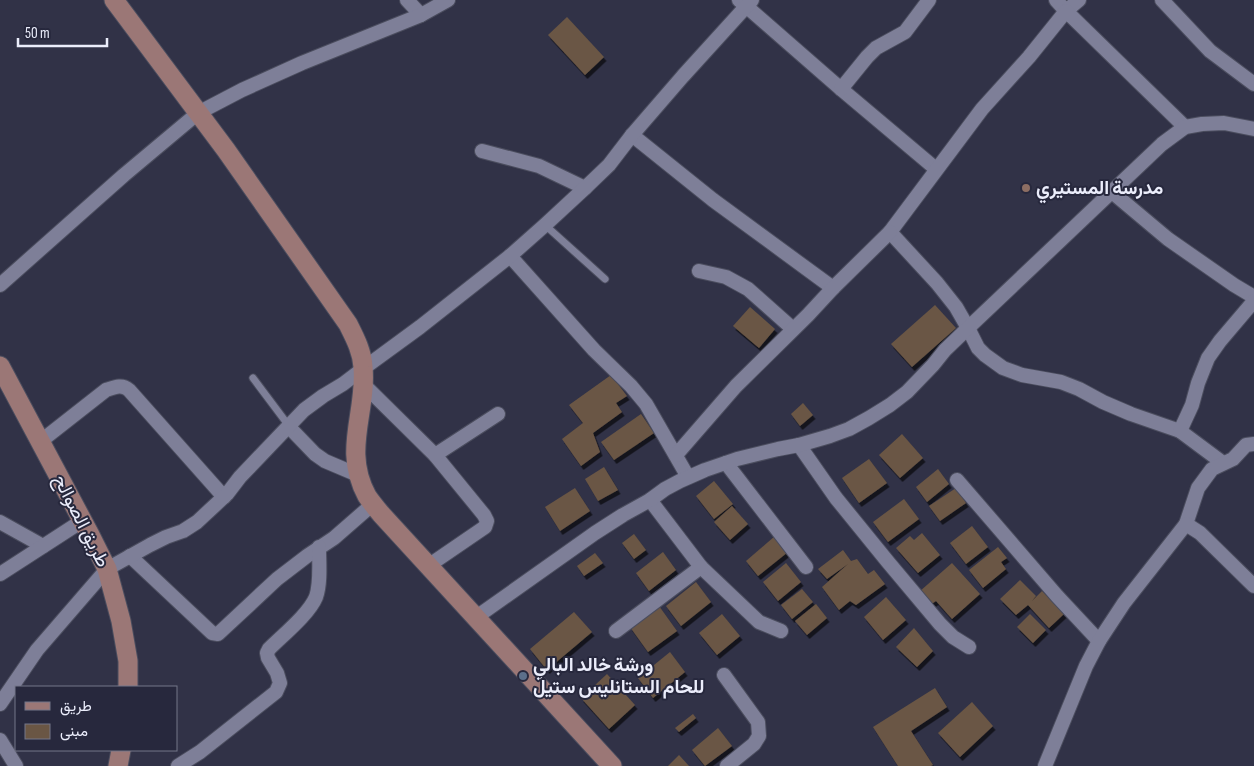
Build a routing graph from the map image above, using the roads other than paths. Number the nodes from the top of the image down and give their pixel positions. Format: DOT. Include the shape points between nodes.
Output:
graph roads {
  1 [pos="114,0"];
  2 [pos="407,0"];
  3 [pos="448,0"];
  4 [pos="929,0"];
  5 [pos="1056,0"];
  6 [pos="1079,0"];
  7 [pos="1162,0"];
  8 [pos="746,2"];
  9 [pos="1066,11"];
  10 [pos="421,16"];
  11 [pos="1254,84"];
  12 [pos="841,89"];
  13 [pos="198,113"];
  14 [pos="1185,127"];
  15 [pos="1254,129"];
  16 [pos="632,135"];
  17 [pos="482,151"];
  18 [pos="936,169"];
  19 [pos="585,188"];
  20 [pos="1112,192"];
  21 [pos="545,225"];
  22 [pos="890,232"];
  23 [pos="510,256"];
  24 [pos="699,271"];
  25 [pos="605,279"];
  26 [pos="0,285"];
  27 [pos="833,288"];
  28 [pos="1254,299"];
  29 [pos="968,328"];
  30 [pos="793,329"];
  31 [pos="0,366"];
  32 [pos="363,376"];
  33 [pos="253,378"];
  34 [pos="498,414"];
  35 [pos="289,427"];
  36 [pos="1180,431"];
  37 [pos="41,441"];
  38 [pos="1254,444"];
  39 [pos="799,445"];
  40 [pos="435,455"];
  41 [pos="676,455"];
  42 [pos="726,463"];
  43 [pos="1223,464"];
  44 [pos="358,475"];
  45 [pos="688,477"];
  46 [pos="958,480"];
  47 [pos="224,496"];
  48 [pos="650,500"];
  49 [pos="373,504"];
  50 [pos="82,521"];
  51 [pos="0,522"];
  52 [pos="1186,524"];
  53 [pos="43,546"];
  54 [pos="320,547"];
  55 [pos="130,556"];
  56 [pos="428,566"];
  57 [pos="701,567"];
  58 [pos="806,567"];
  59 [pos="106,569"];
  60 [pos="0,574"];
  61 [pos="1254,586"];
  62 [pos="475,618"];
  63 [pos="616,631"];
  64 [pos="781,631"];
  65 [pos="1099,641"];
  66 [pos="969,647"];
  67 [pos="724,675"];
  68 [pos="128,686"];
  69 [pos="0,704"];
  70 [pos="0,740"];
  71 [pos="121,751"];
  72 [pos="16,766"];
  73 [pos="118,766"];
  74 [pos="178,766"];
  75 [pos="612,766"];
  76 [pos="727,766"];
  77 [pos="1045,766"];
  1 -- 13 [label="street"];
  2 -- 10 [label="street"];
  3 -- 10 [label="street"];
  4 -- 12 [label="street" via="905,32 876,48"];
  5 -- 9 [label="street"];
  6 -- 9 [label="street"];
  7 -- 11 [label="street" via="1210,51"];
  8 -- 12 [label="street"];
  8 -- 16 [label="street"];
  9 -- 14 [label="street"];
  9 -- 18 [label="street" via="982,108"];
  10 -- 13 [label="street" via="302,63"];
  12 -- 18 [label="street"];
  13 -- 26 [label="street"];
  13 -- 32 [label="street" via="348,324 360,349"];
  14 -- 15 [label="street" via="1224,123"];
  14 -- 20 [label="street" via="1162,144"];
  16 -- 19 [label="street"];
  16 -- 27 [label="street" via="713,200"];
  17 -- 19 [label="street" via="539,166"];
  18 -- 22 [label="street"];
  19 -- 21 [label="street"];
  20 -- 28 [label="street" via="1168,239"];
  20 -- 29 [label="street"];
  21 -- 23 [label="street"];
  21 -- 25 [label="lane"];
  22 -- 27 [label="street"];
  22 -- 29 [label="street" via="937,283"];
  23 -- 32 [label="street"];
  23 -- 41 [label="street" via="636,392"];
  24 -- 30 [label="street" via="726,277 748,289"];
  27 -- 30 [label="street"];
  28 -- 36 [label="street" via="1208,358"];
  29 -- 36 [label="street" via="978,348 1003,368 1061,382 1131,414"];
  29 -- 39 [label="street" via="907,392 890,405 849,429"];
  30 -- 41 [label="street" via="736,386"];
  31 -- 37 [label="street, طريق الصوالح"];
  32 -- 35 [label="street" via="323,396"];
  32 -- 40 [label="street"];
  32 -- 44 [label="street" via="356,438"];
  33 -- 35 [label="lane"];
  34 -- 40 [label="street"];
  35 -- 44 [label="street" via="314,454"];
  35 -- 47 [label="street"];
  36 -- 43 [label="street"];
  37 -- 47 [label="street" via="106,390 124,386"];
  37 -- 50 [label="street, طريق الصوالح"];
  38 -- 43 [label="street" via="1246,445 1233,459"];
  39 -- 42 [label="street"];
  39 -- 66 [label="street" via="836,498 940,624"];
  40 -- 56 [label="street" via="487,521 485,527"];
  41 -- 45 [label="street"];
  42 -- 45 [label="street"];
  42 -- 58 [label="street"];
  43 -- 52 [label="street" via="1212,470 1198,488"];
  44 -- 49 [label="street"];
  45 -- 48 [label="street"];
  46 -- 65 [label="street"];
  47 -- 55 [label="street" via="198,522"];
  48 -- 57 [label="street"];
  48 -- 62 [label="street" via="595,533"];
  49 -- 54 [label="street"];
  49 -- 56 [label="street"];
  50 -- 53 [label="street"];
  50 -- 59 [label="street, طريق الصوالح"];
  51 -- 53 [label="street"];
  52 -- 61 [label="street" via="1200,533"];
  52 -- 65 [label="street" via="1124,602"];
  53 -- 60 [label="street"];
  54 -- 55 [label="street" via="277,579 216,634"];
  54 -- 74 [label="street" via="316,597 267,653 280,683 276,692"];
  55 -- 59 [label="street"];
  56 -- 62 [label="street"];
  57 -- 63 [label="street"];
  57 -- 64 [label="street" via="759,622"];
  59 -- 68 [label="street, طريق الصوالح" via="123,630"];
  59 -- 69 [label="street" via="37,650"];
  62 -- 75 [label="street"];
  65 -- 77 [label="street"];
  67 -- 76 [label="street" via="758,722 759,736"];
  70 -- 72 [label="street"];
  71 -- 73 [label="street"];
}
